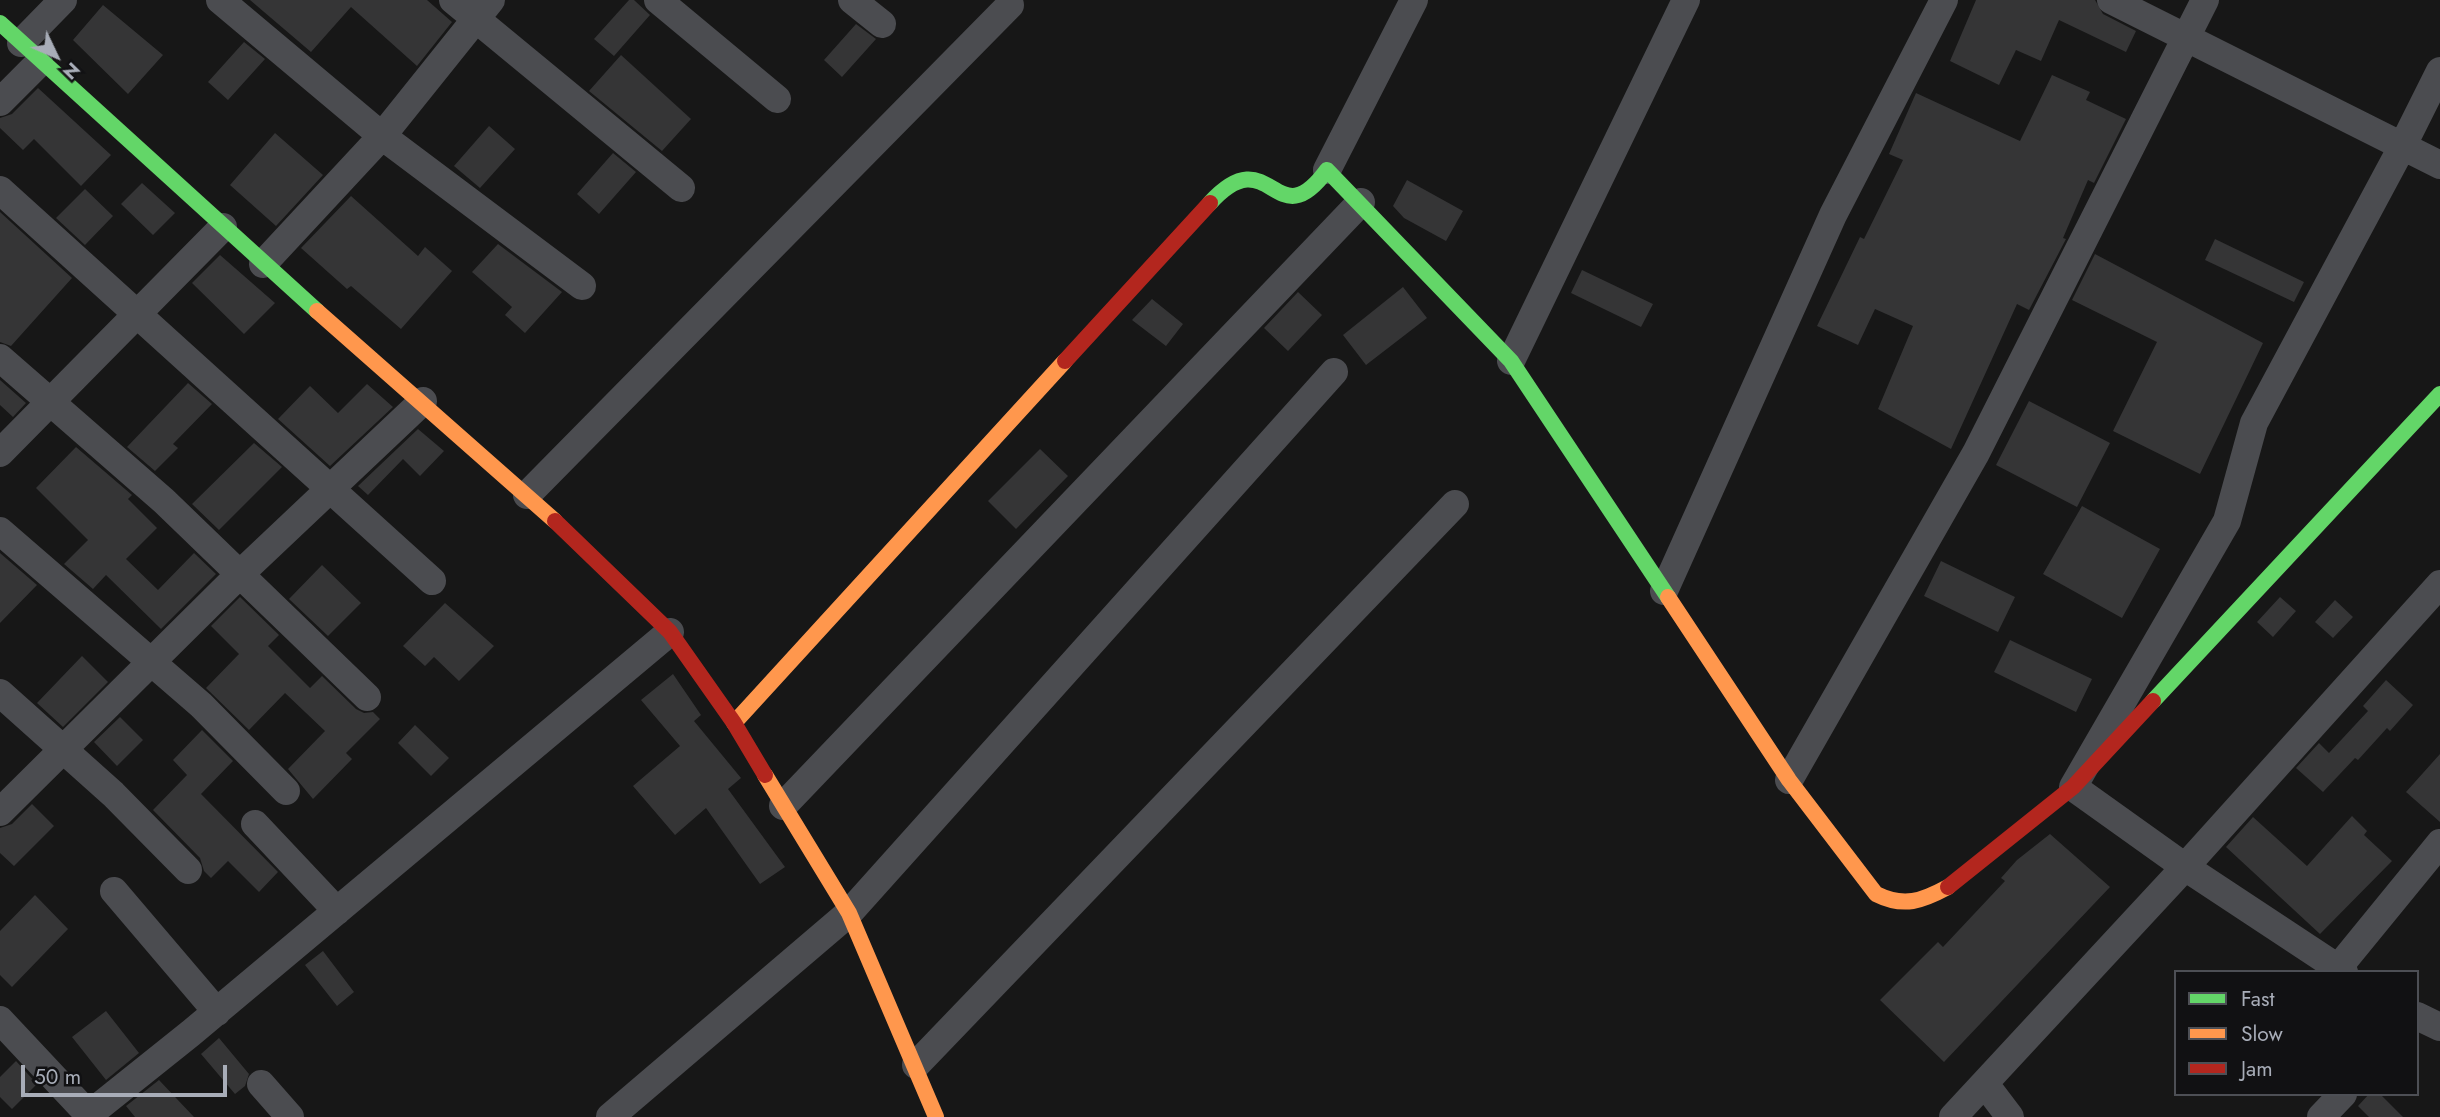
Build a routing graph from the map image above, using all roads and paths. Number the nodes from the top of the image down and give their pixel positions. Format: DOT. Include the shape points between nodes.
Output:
graph roads {
  1 [pos="62,0"];
  2 [pos="220,0"];
  3 [pos="453,0"];
  4 [pos="658,0"];
  5 [pos="852,0"];
  6 [pos="1414,0"];
  7 [pos="1686,0"];
  8 [pos="1944,0"];
  9 [pos="2111,0"];
  10 [pos="2205,0"];
  11 [pos="1010,5"];
  12 [pos="484,9"];
  13 [pos="0,23"];
  14 [pos="882,24"];
  15 [pos="2186,39"];
  16 [pos="30,53"];
  17 [pos="2440,71"];
  18 [pos="777,99"];
  19 [pos="0,102"];
  20 [pos="382,136"];
  21 [pos="2402,148"];
  22 [pos="2440,165"];
  23 [pos="1327,170"];
  24 [pos="681,188"];
  25 [pos="0,190"];
  26 [pos="1361,202"];
  27 [pos="223,227"];
  28 [pos="263,264"];
  29 [pos="582,286"];
  30 [pos="137,314"];
  31 [pos="0,358"];
  32 [pos="1511,361"];
  33 [pos="1334,372"];
  34 [pos="2440,394"];
  35 [pos="423,401"];
  36 [pos="49,402"];
  37 [pos="0,453"];
  38 [pos="329,489"];
  39 [pos="527,495"];
  40 [pos="1455,504"];
  41 [pos="0,531"];
  42 [pos="240,574"];
  43 [pos="432,581"];
  44 [pos="2440,584"];
  45 [pos="1664,591"];
  46 [pos="670,632"];
  47 [pos="152,662"];
  48 [pos="0,693"];
  49 [pos="367,697"];
  50 [pos="734,723"];
  51 [pos="64,750"];
  52 [pos="1789,780"];
  53 [pos="2073,787"];
  54 [pos="286,791"];
  55 [pos="783,806"];
  56 [pos="0,813"];
  57 [pos="255,824"];
  58 [pos="2440,843"];
  59 [pos="2185,867"];
  60 [pos="188,870"];
  61 [pos="114,891"];
  62 [pos="337,911"];
  63 [pos="849,914"];
  64 [pos="2341,970"];
  65 [pos="217,1012"];
  66 [pos="2419,1017"];
  67 [pos="0,1020"];
  68 [pos="2440,1027"];
  69 [pos="916,1065"];
  70 [pos="261,1084"];
  71 [pos="1985,1084"];
  72 [pos="2341,1096"];
  73 [pos="88,1116"];
  74 [pos="290,1117"];
  75 [pos="610,1117"];
  76 [pos="936,1117"];
  77 [pos="1953,1117"];
  78 [pos="2010,1117"];
  79 [pos="2321,1117"];
  1 -- 16 [label="street"];
  2 -- 20 [label="street"];
  3 -- 12 [label="street"];
  4 -- 18 [label="street"];
  5 -- 14 [label="street"];
  6 -- 23 [label="street"];
  7 -- 32 [label="street"];
  8 -- 45 [label="street" via="1833,215"];
  9 -- 15 [label="street"];
  10 -- 15 [label="street"];
  11 -- 39 [label="street"];
  12 -- 20 [label="street"];
  12 -- 24 [label="street"];
  13 -- 16 [label="street"];
  15 -- 21 [label="street"];
  15 -- 52 [label="street" via="1976,453"];
  16 -- 19 [label="street"];
  16 -- 27 [label="street"];
  17 -- 21 [label="street"];
  20 -- 28 [label="street"];
  20 -- 29 [label="street"];
  21 -- 22 [label="street"];
  21 -- 53 [label="street" via="2254,423 2227,521"];
  23 -- 26 [label="street"];
  23 -- 50 [label="street" via="1304,196 1290,198 1253,179 1238,178 1222,190"];
  25 -- 30 [label="street"];
  26 -- 32 [label="street"];
  26 -- 55 [label="street"];
  27 -- 28 [label="street"];
  27 -- 30 [label="street"];
  28 -- 35 [label="street"];
  30 -- 36 [label="street"];
  30 -- 38 [label="street"];
  31 -- 36 [label="street"];
  32 -- 45 [label="street"];
  33 -- 63 [label="street"];
  34 -- 53 [label="street"];
  35 -- 38 [label="street"];
  35 -- 39 [label="street"];
  36 -- 37 [label="street"];
  36 -- 42 [label="street"];
  38 -- 42 [label="street"];
  38 -- 43 [label="street"];
  39 -- 46 [label="street"];
  40 -- 69 [label="street"];
  41 -- 47 [label="street"];
  42 -- 47 [label="street"];
  42 -- 49 [label="street"];
  44 -- 59 [label="street"];
  45 -- 52 [label="street"];
  46 -- 50 [label="street"];
  46 -- 62 [label="street"];
  47 -- 51 [label="street"];
  47 -- 54 [label="street"];
  48 -- 51 [label="street"];
  50 -- 55 [label="street"];
  51 -- 56 [label="street"];
  51 -- 60 [label="street"];
  52 -- 53 [label="street" via="1876,894 1895,903 1920,902 1950,886"];
  53 -- 59 [label="street"];
  55 -- 63 [label="street"];
  57 -- 62 [label="street"];
  58 -- 64 [label="street"];
  59 -- 64 [label="street"];
  59 -- 71 [label="street"];
  61 -- 65 [label="street"];
  62 -- 65 [label="street"];
  63 -- 69 [label="street"];
  63 -- 75 [label="street"];
  65 -- 73 [label="street"];
  66 -- 68 [label="street"];
  67 -- 73 [label="street"];
  69 -- 76 [label="street"];
  70 -- 74 [label="street"];
  71 -- 77 [label="street"];
  71 -- 78 [label="street"];
  72 -- 79 [label="street"];
}
